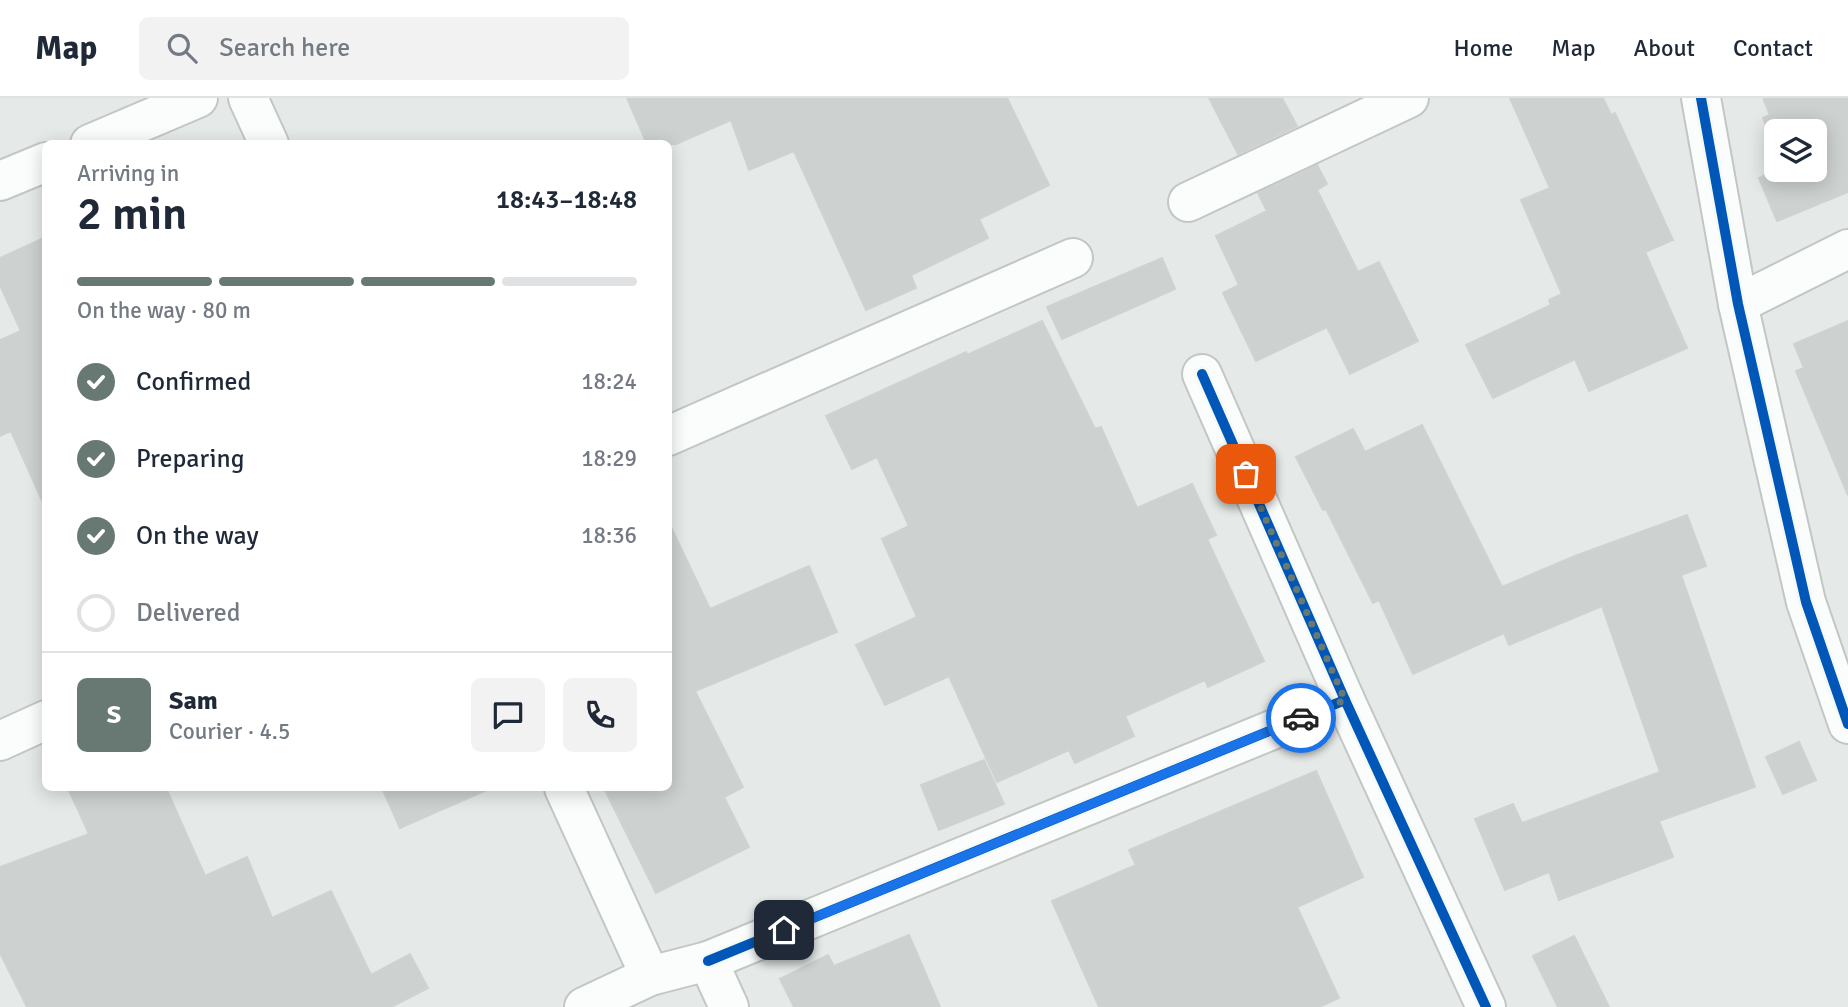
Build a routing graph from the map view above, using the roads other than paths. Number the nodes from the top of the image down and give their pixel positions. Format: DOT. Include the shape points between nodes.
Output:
graph roads {
  1 [pos="198,98"];
  2 [pos="248,98"];
  3 [pos="1409,98"];
  4 [pos="1701,98"];
  5 [pos="99,140"];
  6 [pos="268,140"];
  7 [pos="42,164"];
  8 [pos="0,181"];
  9 [pos="1188,202"];
  10 [pos="1848,249"];
  11 [pos="1073,258"];
  12 [pos="1738,304"];
  13 [pos="1202,374"];
  14 [pos="672,434"];
  15 [pos="1345,700"];
  16 [pos="42,722"];
  17 [pos="1848,724"];
  18 [pos="0,741"];
  19 [pos="565,791"];
  20 [pos="708,961"];
  21 [pos="649,976"];
  22 [pos="584,1007"];
  23 [pos="729,1007"];
  24 [pos="1486,1007"];
  1 -- 5 [label="street"];
  2 -- 6 [label="street"];
  3 -- 9 [label="street"];
  4 -- 12 [label="street"];
  7 -- 8 [label="street"];
  10 -- 12 [label="street"];
  11 -- 14 [label="street"];
  12 -- 17 [label="street" via="1806,602"];
  13 -- 15 [label="street"];
  15 -- 20 [label="street"];
  15 -- 24 [label="street"];
  16 -- 18 [label="street"];
  19 -- 21 [label="street"];
  20 -- 21 [label="street"];
  20 -- 23 [label="street"];
  21 -- 22 [label="street"];
}
